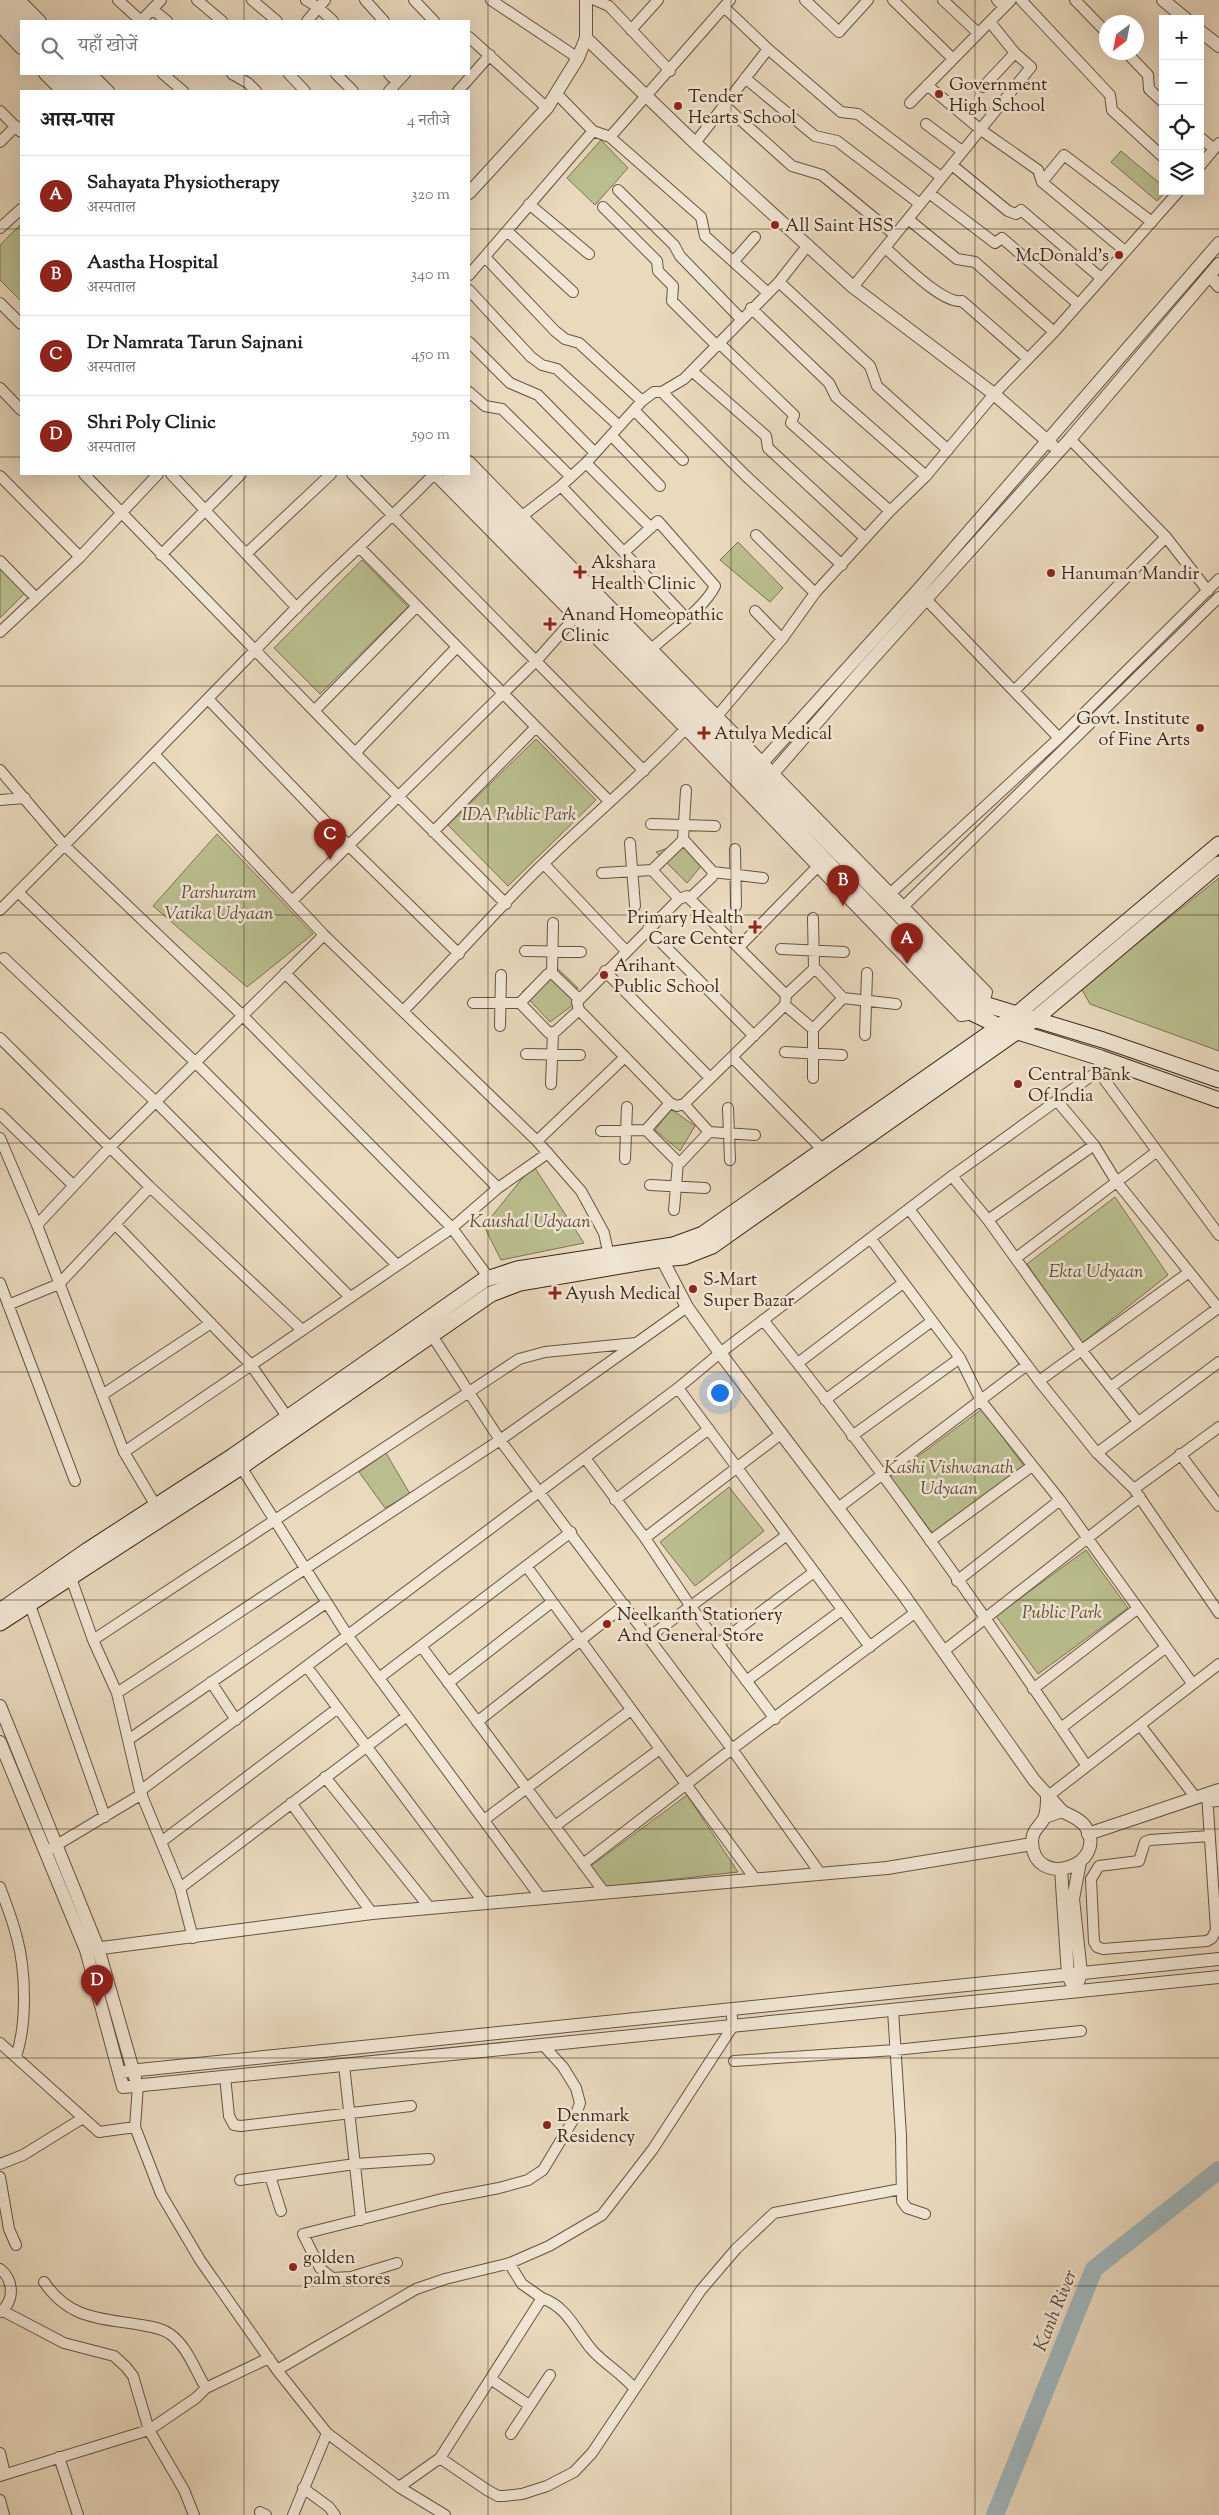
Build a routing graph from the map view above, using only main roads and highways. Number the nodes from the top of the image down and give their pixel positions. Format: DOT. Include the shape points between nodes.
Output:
graph roads {
  1 [pos="5,0"];
  2 [pos="0,13"];
  3 [pos="25,20"];
  4 [pos="20,34"];
  5 [pos="62,75"];
  6 [pos="85,81"];
  7 [pos="451,475"];
  8 [pos="468,475"];
  9 [pos="514,523"];
  10 [pos="755,770"];
  11 [pos="766,781"];
  12 [pos="1219,844"];
  13 [pos="1219,864"];
  14 [pos="979,1009"];
  15 [pos="1017,1014"];
  16 [pos="1036,1019"];
  17 [pos="999,1026"];
  18 [pos="1019,1031"];
  19 [pos="1219,1080"];
  20 [pos="1219,1100"];
  21 [pos="0,1611"];
  22 [pos="0,1623"];
  1 -- 3 [label="main road"];
  2 -- 4 [label="main road"];
  5 -- 6 [label="main road"];
  7 -- 9 [label="main road"];
  8 -- 9 [label="main road"];
  9 -- 10 [label="main road" via="648,652 714,720"];
  9 -- 10 [label="main road" via="579,614 688,726"];
  10 -- 11 [label="main road"];
  11 -- 14 [label="main road" via="897,912"];
  11 -- 14 [label="main road" via="822,862"];
  12 -- 15 [label="main road"];
  13 -- 16 [label="main road"];
  14 -- 15 [label="main road"];
  14 -- 17 [label="main road"];
  15 -- 16 [label="main road"];
  15 -- 17 [label="main road"];
  16 -- 18 [label="main road"];
  16 -- 19 [label="main road"];
  17 -- 18 [label="main road"];
  17 -- 21 [label="main road" via="703,1234 673,1245 517,1269 489,1278 288,1418"];
  18 -- 20 [label="main road" via="1099,1064"];
  18 -- 22 [label="main road" via="712,1246 684,1257 520,1283 491,1294 241,1467"];
}
